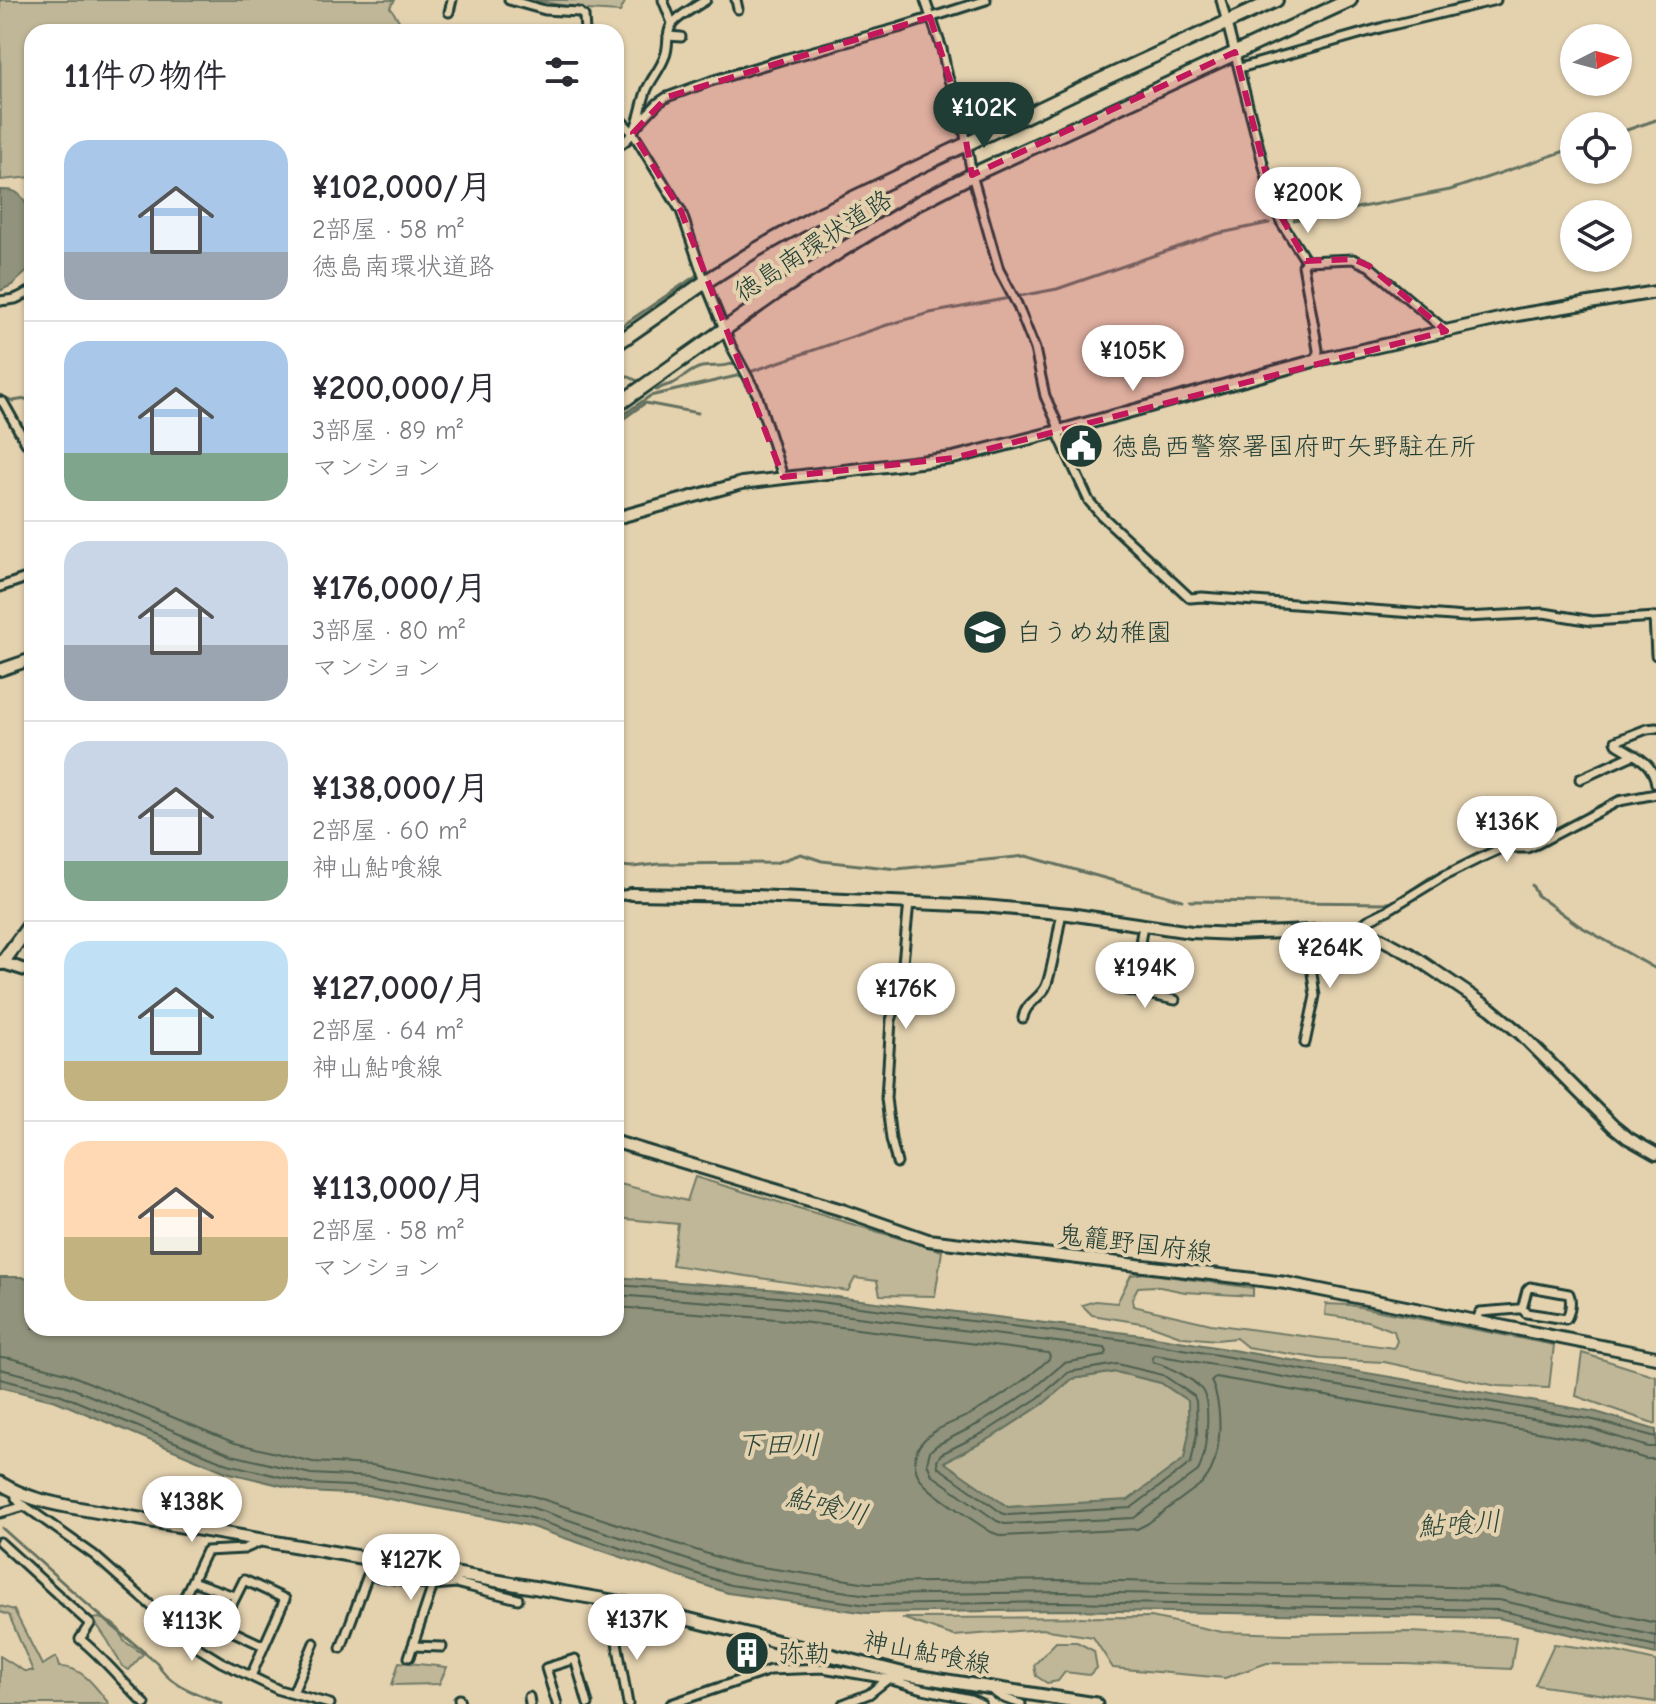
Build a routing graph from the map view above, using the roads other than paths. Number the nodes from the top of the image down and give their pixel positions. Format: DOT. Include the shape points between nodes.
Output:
graph roads {
  1 [pos="452,0"];
  2 [pos="509,0"];
  3 [pos="663,0"];
  4 [pos="706,0"];
  5 [pos="925,0"];
  6 [pos="986,0"];
  7 [pos="1221,0"];
  8 [pos="1276,0"];
  9 [pos="1350,0"];
  10 [pos="1496,0"];
  11 [pos="449,12"];
  12 [pos="930,17"];
  13 [pos="1227,22"];
  14 [pos="672,23"];
  15 [pos="584,24"];
  16 [pos="668,36"];
  17 [pos="681,37"];
  18 [pos="1235,52"];
  19 [pos="1240,68"];
  20 [pos="624,121"];
  21 [pos="635,129"];
  22 [pos="624,143"];
  23 [pos="968,143"];
  24 [pos="972,175"];
  25 [pos="1306,261"];
  26 [pos="705,282"];
  27 [pos="1656,292"];
  28 [pos="24,295"];
  29 [pos="0,301"];
  30 [pos="725,329"];
  31 [pos="1446,331"];
  32 [pos="624,338"];
  33 [pos="1317,360"];
  34 [pos="624,399"];
  35 [pos="0,401"];
  36 [pos="1059,431"];
  37 [pos="24,439"];
  38 [pos="783,477"];
  39 [pos="624,516"];
  40 [pos="24,579"];
  41 [pos="0,587"];
  42 [pos="1655,617"];
  43 [pos="1656,655"];
  44 [pos="24,662"];
  45 [pos="0,670"];
  46 [pos="1656,728"];
  47 [pos="1633,755"];
  48 [pos="1580,779"];
  49 [pos="1656,784"];
  50 [pos="1656,794"];
  51 [pos="631,894"];
  52 [pos="624,895"];
  53 [pos="909,902"];
  54 [pos="1062,913"];
  55 [pos="1143,925"];
  56 [pos="1316,931"];
  57 [pos="1355,931"];
  58 [pos="24,932"];
  59 [pos="1,962"];
  60 [pos="24,969"];
  61 [pos="1121,989"];
  62 [pos="1132,991"];
  63 [pos="1175,1000"];
  64 [pos="1023,1018"];
  65 [pos="1305,1043"];
  66 [pos="624,1144"];
  67 [pos="1656,1154"];
  68 [pos="897,1163"];
  69 [pos="1522,1309"];
  70 [pos="1477,1321"];
  71 [pos="1656,1357"];
  72 [pos="0,1483"];
  73 [pos="16,1493"];
  74 [pos="25,1506"];
  75 [pos="0,1513"];
  76 [pos="264,1541"];
  77 [pos="0,1542"];
  78 [pos="457,1579"];
  79 [pos="192,1581"];
  80 [pos="433,1585"];
  81 [pos="234,1596"];
  82 [pos="518,1599"];
  83 [pos="176,1615"];
  84 [pos="614,1625"];
  85 [pos="314,1643"];
  86 [pos="264,1646"];
  87 [pos="413,1646"];
  88 [pos="442,1647"];
  89 [pos="341,1648"];
  90 [pos="409,1657"];
  91 [pos="909,1675"];
  92 [pos="251,1676"];
  93 [pos="888,1679"];
  94 [pos="989,1686"];
  95 [pos="293,1693"];
  96 [pos="145,1704"];
  97 [pos="330,1704"];
  98 [pos="557,1704"];
  99 [pos="588,1704"];
  100 [pos="628,1704"];
  101 [pos="671,1704"];
  102 [pos="843,1704"];
  103 [pos="981,1704"];
  104 [pos="1021,1704"];
  105 [pos="1096,1704"];
  1 -- 11 [label="street"];
  2 -- 15 [label="street" via="579,12"];
  3 -- 14 [label="street"];
  4 -- 14 [label="street"];
  5 -- 12 [label="street"];
  6 -- 12 [label="street"];
  7 -- 13 [label="street"];
  8 -- 13 [label="highway, 徳島南環状道路"];
  9 -- 18 [label="highway, 徳島南環状道路"];
  10 -- 19 [label="street"];
  12 -- 21 [label="street" via="667,97"];
  12 -- 23 [label="street"];
  13 -- 18 [label="street"];
  13 -- 23 [label="highway, 徳島南環状道路"];
  14 -- 16 [label="street"];
  16 -- 17 [label="street"];
  16 -- 21 [label="street" via="667,53"];
  18 -- 19 [label="street"];
  18 -- 24 [label="highway, 徳島南環状道路"];
  19 -- 25 [label="street" via="1273,202"];
  20 -- 21 [label="street"];
  21 -- 22 [label="street"];
  21 -- 26 [label="street" via="681,211"];
  23 -- 24 [label="street"];
  23 -- 26 [label="highway, 徳島南環状道路" via="818,215"];
  24 -- 30 [label="highway, 徳島南環状道路" via="840,251"];
  24 -- 36 [label="street" via="999,270 1035,349"];
  25 -- 31 [label="street" via="1353,259 1369,266"];
  25 -- 33 [label="street"];
  26 -- 30 [label="street"];
  26 -- 32 [label="highway, 徳島南環状道路"];
  27 -- 31 [label="street"];
  28 -- 29 [label="street"];
  30 -- 34 [label="highway, 徳島南環状道路"];
  30 -- 38 [label="street" via="757,394"];
  31 -- 33 [label="street"];
  33 -- 36 [label="street"];
  35 -- 37 [label="street"];
  36 -- 38 [label="street" via="953,458"];
  36 -- 42 [label="street" via="1089,501 1190,598 1465,617"];
  38 -- 39 [label="street"];
  40 -- 41 [label="street"];
  42 -- 43 [label="street"];
  44 -- 45 [label="street"];
  46 -- 47 [label="street" via="1616,741"];
  47 -- 48 [label="street"];
  47 -- 49 [label="street" via="1654,772"];
  50 -- 57 [label="street" via="1619,801 1527,848 1502,848 1480,858"];
  51 -- 52 [label="street"];
  51 -- 53 [label="street"];
  53 -- 54 [label="street"];
  53 -- 68 [label="street" via="900,994 891,1020 886,1098"];
  54 -- 55 [label="street"];
  54 -- 64 [label="street" via="1046,986"];
  55 -- 56 [label="street" via="1235,934"];
  55 -- 62 [label="street"];
  56 -- 57 [label="street"];
  56 -- 65 [label="street" via="1315,996"];
  57 -- 67 [label="street" via="1400,948 1491,1009 1613,1126"];
  58 -- 59 [label="highway"];
  59 -- 60 [label="street"];
  61 -- 62 [label="street"];
  62 -- 63 [label="street"];
  66 -- 70 [label="street, 鬼籠野国府線" via="928,1240 1286,1283"];
  69 -- 69 [label="street" via="1566,1319 1571,1297 1530,1287"];
  69 -- 70 [label="street" via="1480,1312"];
  70 -- 71 [label="street, 鬼籠野国府線"];
  72 -- 73 [label="main road, 神山鮎喰線"];
  73 -- 74 [label="street"];
  73 -- 76 [label="main road, 神山鮎喰線"];
  74 -- 75 [label="street"];
  74 -- 92 [label="street" via="94,1555 200,1649"];
  76 -- 78 [label="main road, 神山鮎喰線"];
  76 -- 79 [label="street" via="244,1549 206,1551"];
  77 -- 96 [label="street" via="90,1624 80,1639"];
  78 -- 80 [label="street"];
  78 -- 82 [label="street"];
  78 -- 91 [label="main road, 神山鮎喰線" via="624,1603"];
  79 -- 81 [label="street"];
  79 -- 83 [label="street"];
  80 -- 87 [label="street"];
  80 -- 89 [label="street" via="368,1575"];
  81 -- 86 [label="street" via="221,1626"];
  81 -- 86 [label="street" via="244,1580 285,1599"];
  84 -- 100 [label="street"];
  85 -- 95 [label="street"];
  86 -- 92 [label="street"];
  87 -- 88 [label="street"];
  87 -- 90 [label="street"];
  91 -- 93 [label="street"];
  91 -- 94 [label="main road, 神山鮎喰線"];
  92 -- 95 [label="street"];
  93 -- 101 [label="street" via="823,1668 770,1670"];
  93 -- 102 [label="street"];
  93 -- 103 [label="street"];
  94 -- 104 [label="street" via="1004,1700"];
  94 -- 105 [label="main road, 神山鮎喰線"];
  95 -- 97 [label="street"];
  98 -- 99 [label="street" via="546,1668 575,1659"];
}
